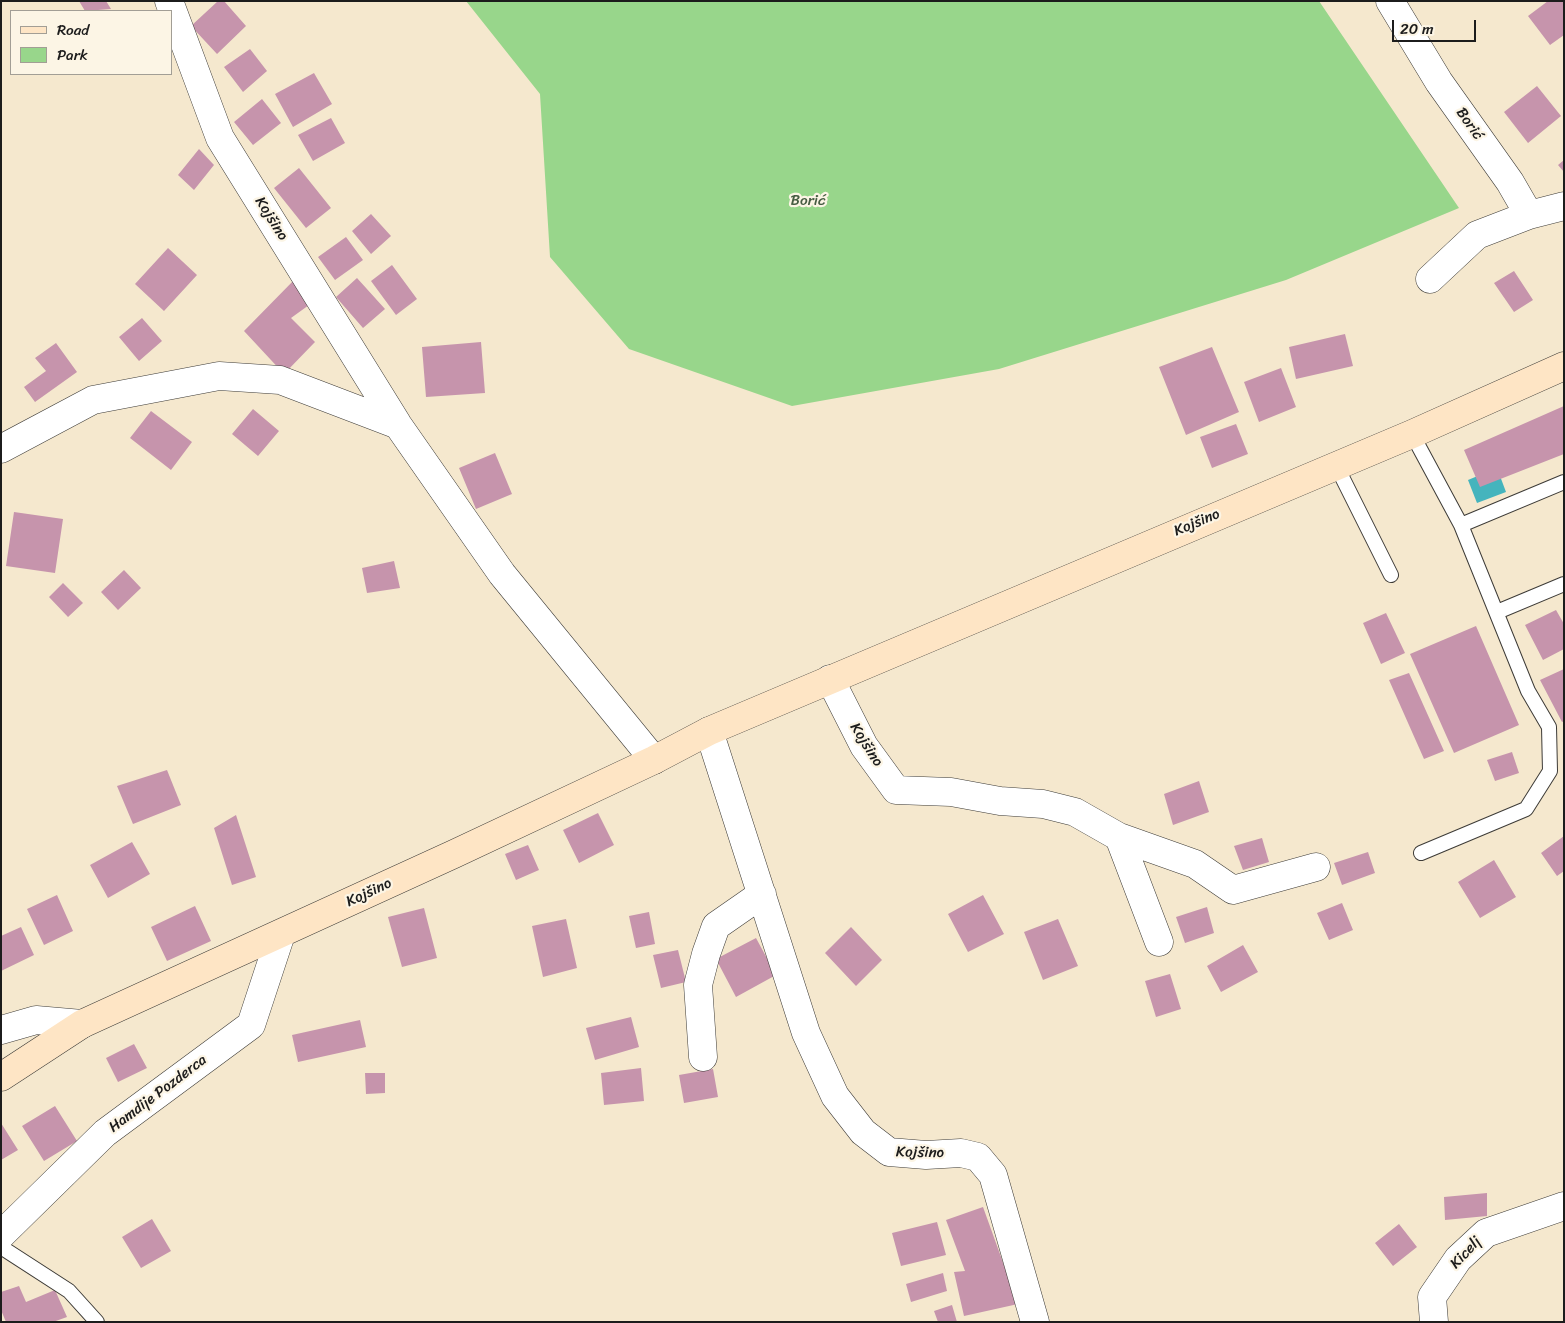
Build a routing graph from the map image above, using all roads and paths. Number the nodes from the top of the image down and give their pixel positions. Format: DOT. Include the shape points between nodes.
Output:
graph roads {
  1 [pos="169,1"];
  2 [pos="1390,1"];
  3 [pos="1564,206"];
  4 [pos="1529,215"];
  5 [pos="1430,279"];
  6 [pos="1564,366"];
  7 [pos="398,425"];
  8 [pos="1412,434"];
  9 [pos="1,449"];
  10 [pos="1336,465"];
  11 [pos="1564,482"];
  12 [pos="1461,525"];
  13 [pos="1391,576"];
  14 [pos="1564,584"];
  15 [pos="1497,612"];
  16 [pos="830,678"];
  17 [pos="709,731"];
  18 [pos="654,760"];
  19 [pos="1119,837"];
  20 [pos="1421,853"];
  21 [pos="1316,867"];
  22 [pos="762,894"];
  23 [pos="281,934"];
  24 [pos="1159,942"];
  25 [pos="82,1024"];
  26 [pos="1,1030"];
  27 [pos="703,1057"];
  28 [pos="1,1076"];
  29 [pos="1564,1206"];
  30 [pos="1,1235"];
  31 [pos="1,1247"];
  32 [pos="97,1322"];
  33 [pos="1035,1322"];
  34 [pos="1434,1322"];
  1 -- 7 [label="street, Kojšino" via="220,138"];
  2 -- 4 [label="street, Borić" via="1439,82 1510,182"];
  3 -- 4 [label="street"];
  4 -- 5 [label="street" via="1477,236"];
  6 -- 8 [label="street, Kojšino"];
  7 -- 9 [label="street" via="280,380 219,376 93,400"];
  7 -- 18 [label="street, Kojšino" via="502,574"];
  8 -- 10 [label="street, Kojšino"];
  8 -- 12 [label="lane"];
  10 -- 13 [label="lane"];
  10 -- 16 [label="street, Kojšino"];
  11 -- 12 [label="lane"];
  12 -- 15 [label="lane"];
  14 -- 15 [label="lane"];
  15 -- 20 [label="lane" via="1528,691 1549,727 1550,771 1526,809"];
  16 -- 17 [label="street, Kojšino"];
  16 -- 19 [label="street, Kojšino" via="864,746 896,790 951,792 1000,801 1042,804 1075,812"];
  17 -- 18 [label="street, Kojšino"];
  17 -- 22 [label="street, Kojšino"];
  18 -- 23 [label="street, Kojšino"];
  19 -- 21 [label="street, Kojšino" via="1195,864 1233,890"];
  19 -- 24 [label="street"];
  22 -- 27 [label="street" via="716,926 698,985"];
  22 -- 33 [label="street, Kojšino" via="806,1033 836,1096 863,1132 889,1152 961,1153 978,1157 993,1175"];
  23 -- 25 [label="street, Kojšino"];
  23 -- 30 [label="street, Hamdije Pozderca" via="251,1025 105,1133"];
  25 -- 26 [label="street, Kojšino" via="36,1020"];
  25 -- 28 [label="street, Kojšino"];
  29 -- 34 [label="street, Kicelj" via="1486,1233 1458,1259 1432,1297"];
  31 -- 32 [label="lane" via="69,1291"];
}
